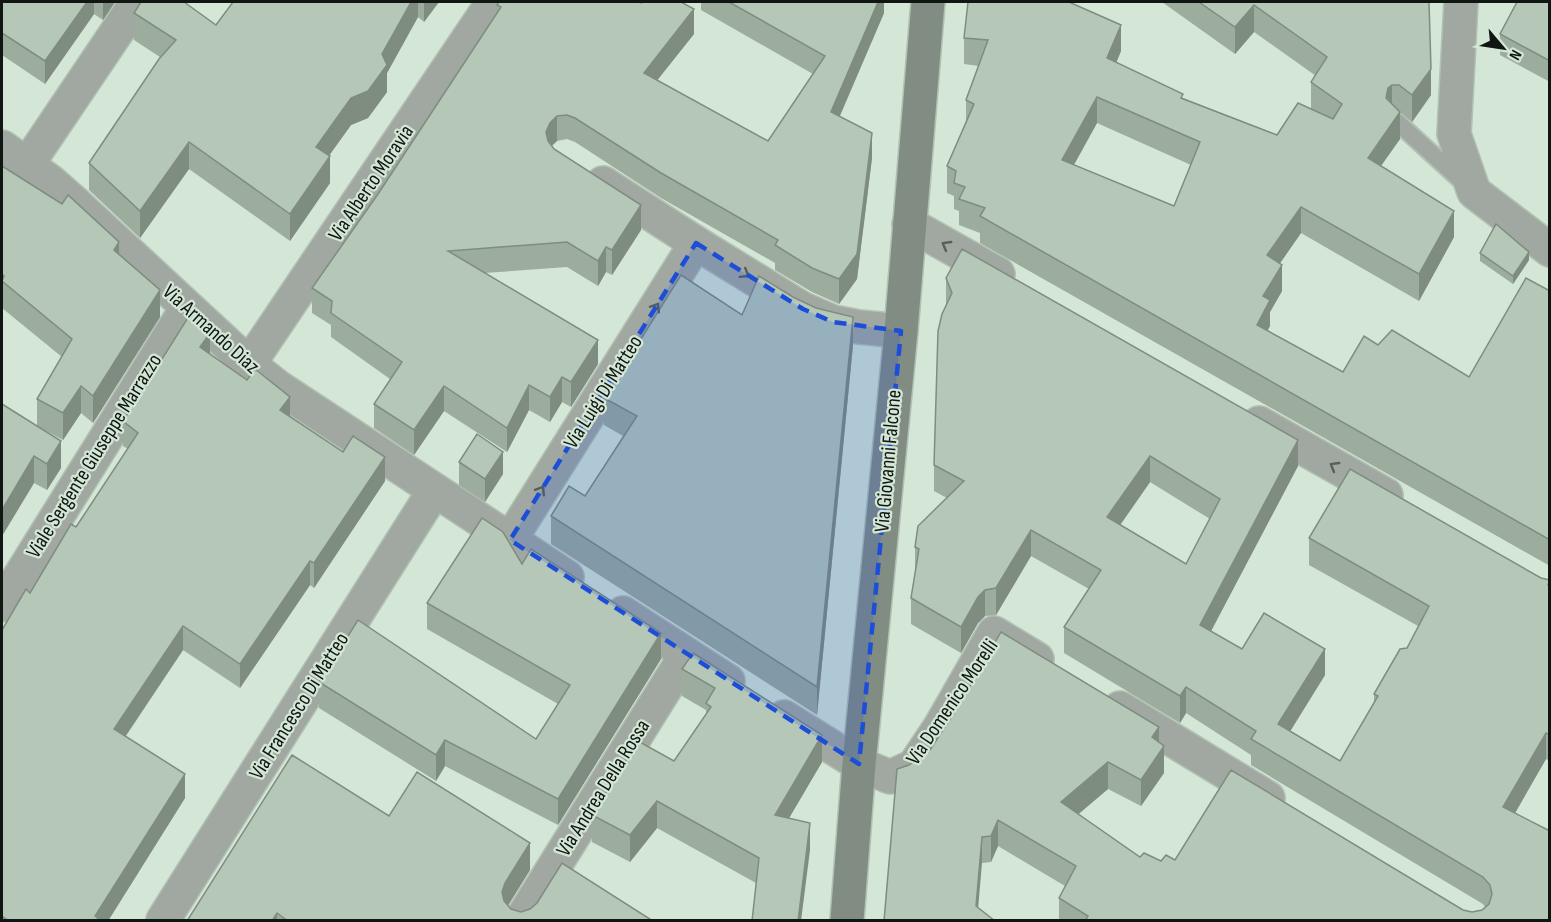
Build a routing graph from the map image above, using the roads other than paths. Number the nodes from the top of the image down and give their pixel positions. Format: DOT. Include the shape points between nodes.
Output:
graph roads {
  1 [pos="137,2"];
  2 [pos="493,2"];
  3 [pos="928,2"];
  4 [pos="1461,2"];
  5 [pos="1396,121"];
  6 [pos="14,156"];
  7 [pos="574,164"];
  8 [pos="1474,192"];
  9 [pos="909,224"];
  10 [pos="696,243"];
  11 [pos="1550,250"];
  12 [pos="1023,289"];
  13 [pos="187,308"];
  14 [pos="901,331"];
  15 [pos="249,364"];
  16 [pos="1229,406"];
  17 [pos="434,491"];
  18 [pos="1415,512"];
  19 [pos="510,540"];
  20 [pos="2,605"];
  21 [pos="686,655"];
  22 [pos="1065,676"];
  23 [pos="1095,694"];
  24 [pos="859,764"];
  25 [pos="1289,810"];
  26 [pos="163,921"];
  27 [pos="520,921"];
  28 [pos="847,921"];
  1 -- 6 [label="street"];
  2 -- 15 [label="street, Via Alberto Moravia"];
  3 -- 9 [label="main road, Via Giovanni Falcone"];
  4 -- 8 [label="street" via="1454,134"];
  5 -- 8 [label="lane"];
  6 -- 13 [label="street, Via Armando Diaz" via="76,204"];
  7 -- 10 [label="street"];
  8 -- 11 [label="street"];
  12 -- 9 [label="street, one-way"];
  9 -- 14 [label="main road, Via Giovanni Falcone"];
  10 -- 14 [label="street, one-way" via="803,309 833,322"];
  19 -- 10 [label="street, Via Luigi Di Matteo, one-way"];
  13 -- 15 [label="street, Via Armando Diaz"];
  13 -- 20 [label="street, Viale Sergente Giuseppe Marrazzo"];
  14 -- 24 [label="main road, Via Giovanni Falcone"];
  15 -- 17 [label="street, Via Armando Diaz"];
  18 -- 16 [label="street, one-way"];
  17 -- 19 [label="street, Via Armando Diaz"];
  17 -- 26 [label="street, Via Francesco Di Matteo"];
  19 -- 21 [label="street, Via Armando Diaz"];
  21 -- 24 [label="street, Via Armando Diaz"];
  21 -- 27 [label="street, Via Andrea Della Rossa"];
  22 -- 24 [label="street, Via Domenico Morelli" via="993,633 914,766 890,777"];
  23 -- 25 [label="street"];
  24 -- 28 [label="main road, Via Giovanni Falcone"];
}
